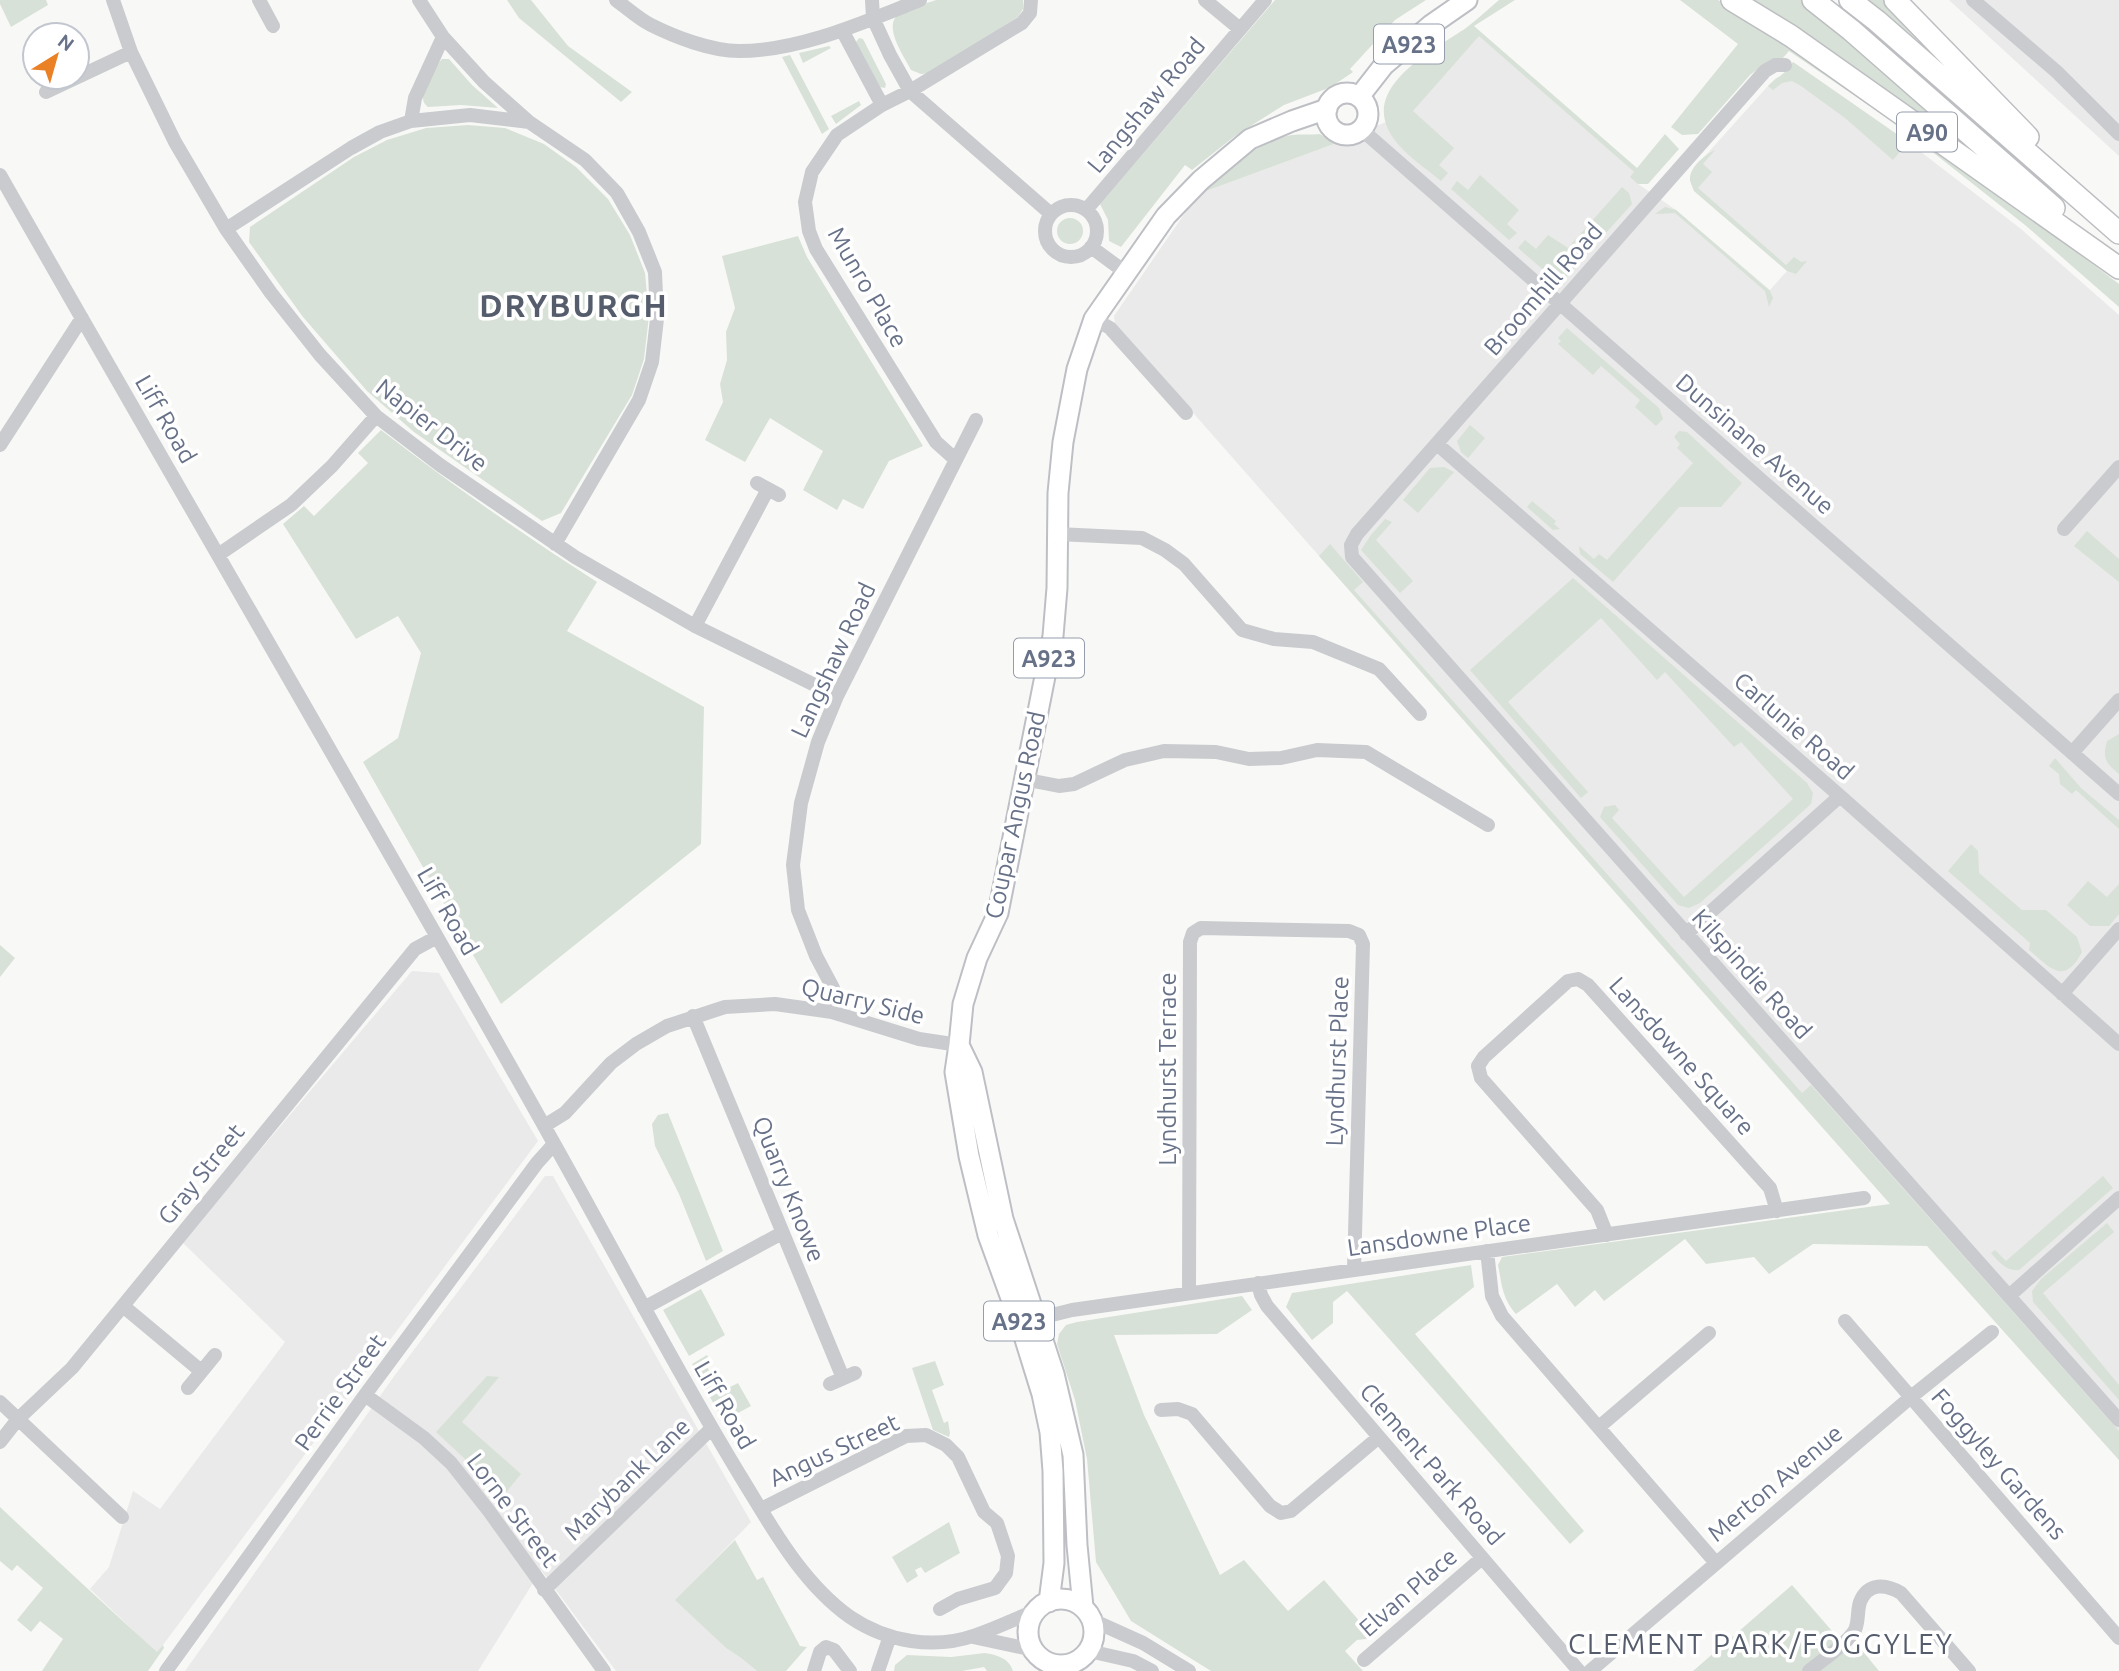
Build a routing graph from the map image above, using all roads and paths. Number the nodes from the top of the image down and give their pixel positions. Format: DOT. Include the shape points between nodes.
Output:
graph roads {
  1 [pos="113,0"];
  2 [pos="260,0"];
  3 [pos="419,0"];
  4 [pos="616,0"];
  5 [pos="872,0"];
  6 [pos="920,0"];
  7 [pos="1031,0"];
  8 [pos="1205,0"];
  9 [pos="1265,0"];
  10 [pos="1467,0"];
  11 [pos="1732,0"];
  12 [pos="1813,0"];
  13 [pos="1850,0"];
  14 [pos="1895,0"];
  15 [pos="1973,0"];
  16 [pos="873,18"];
  17 [pos="273,26"];
  18 [pos="1240,29"];
  19 [pos="842,30"];
  20 [pos="443,37"];
  21 [pos="131,52"];
  22 [pos="1786,65"];
  23 [pos="910,91"];
  24 [pos="47,92"];
  25 [pos="1359,97"];
  26 [pos="882,105"];
  27 [pos="1327,109"];
  28 [pos="411,121"];
  29 [pos="530,122"];
  30 [pos="1361,129"];
  31 [pos="2119,134"];
  32 [pos="0,175"];
  33 [pos="1086,209"];
  34 [pos="1051,214"];
  35 [pos="226,229"];
  36 [pos="2119,232"];
  37 [pos="1091,247"];
  38 [pos="2119,266"];
  39 [pos="1125,272"];
  40 [pos="1560,303"];
  41 [pos="82,318"];
  42 [pos="1094,319"];
  43 [pos="1186,413"];
  44 [pos="376,416"];
  45 [pos="976,421"];
  46 [pos="1437,444"];
  47 [pos="0,445"];
  48 [pos="956,460"];
  49 [pos="2119,467"];
  50 [pos="768,489"];
  51 [pos="2064,530"];
  52 [pos="1056,534"];
  53 [pos="555,544"];
  54 [pos="218,555"];
  55 [pos="1352,557"];
  56 [pos="695,626"];
  57 [pos="837,696"];
  58 [pos="2119,700"];
  59 [pos="1420,714"];
  60 [pos="2072,753"];
  61 [pos="1023,779"];
  62 [pos="2119,794"];
  63 [pos="1840,796"];
  64 [pos="1488,825"];
  65 [pos="1280,929"];
  66 [pos="2119,929"];
  67 [pos="1686,934"];
  68 [pos="437,937"];
  69 [pos="2062,994"];
  70 [pos="832,1012"];
  71 [pos="693,1016"];
  72 [pos="2119,1044"];
  73 [pos="959,1045"];
  74 [pos="544,1126"];
  75 [pos="554,1144"];
  76 [pos="1864,1198"];
  77 [pos="2119,1198"];
  78 [pos="1777,1211"];
  79 [pos="782,1233"];
  80 [pos="1607,1235"];
  81 [pos="1487,1251"];
  82 [pos="1354,1270"];
  83 [pos="1258,1283"];
  84 [pos="1189,1293"];
  85 [pos="2008,1296"];
  86 [pos="123,1307"];
  87 [pos="644,1308"];
  88 [pos="1028,1321"];
  89 [pos="1845,1321"];
  90 [pos="1992,1332"];
  91 [pos="1709,1333"];
  92 [pos="215,1355"];
  93 [pos="201,1371"];
  94 [pos="843,1378"];
  95 [pos="188,1388"];
  96 [pos="365,1395"];
  97 [pos="1911,1397"];
  98 [pos="0,1402"];
  99 [pos="1161,1410"];
  100 [pos="18,1419"];
  101 [pos="2119,1420"];
  102 [pos="1599,1427"];
  103 [pos="712,1429"];
  104 [pos="1378,1437"];
  105 [pos="0,1442"];
  106 [pos="761,1509"];
  107 [pos="122,1517"];
  108 [pos="1482,1558"];
  109 [pos="1716,1563"];
  110 [pos="544,1590"];
  111 [pos="1043,1606"];
  112 [pos="940,1609"];
  113 [pos="1088,1614"];
  114 [pos="890,1636"];
  115 [pos="973,1637"];
  116 [pos="2119,1638"];
  117 [pos="1038,1659"];
  118 [pos="1364,1660"];
  119 [pos="1080,1661"];
  120 [pos="596,1667"];
  121 [pos="166,1671"];
  122 [pos="814,1671"];
  123 [pos="850,1671"];
  124 [pos="878,1671"];
  125 [pos="1152,1671"];
  126 [pos="1189,1671"];
  127 [pos="1579,1671"];
  128 [pos="1590,1671"];
  129 [pos="1809,1671"];
  130 [pos="1969,1671"];
  1 -- 21 [label="street, Napier Drive"];
  2 -- 17 [label="street"];
  3 -- 20 [label="street"];
  4 -- 19 [label="street" via="649,24 693,42 737,51 778,48"];
  5 -- 16 [label="street"];
  6 -- 16 [label="street"];
  7 -- 23 [label="street, Munro Place" via="1030,13 1022,23"];
  8 -- 18 [label="street, Langshaw Road"];
  9 -- 18 [label="street, Langshaw Road"];
  10 -- 25 [label="main road, A923" via="1384,65"];
  11 -- 38 [label="highway, A90"];
  12 -- 38 [label="highway, A90"];
  13 -- 36 [label="highway, A90"];
  14 -- 36 [label="highway, A90"];
  15 -- 31 [label="street" via="2057,72"];
  16 -- 19 [label="street"];
  16 -- 23 [label="street"];
  18 -- 33 [label="street, Langshaw Road"];
  19 -- 26 [label="street"];
  20 -- 28 [label="street" via="415,97"];
  20 -- 29 [label="street" via="484,82"];
  21 -- 24 [label="street"];
  21 -- 35 [label="street, Napier Drive" via="175,142"];
  22 -- 40 [label="street, Broomhill Road" via="1765,71"];
  23 -- 26 [label="street, Munro Place"];
  23 -- 34 [label="street"];
  25 -- 27 [label="main road, Coupar Angus Road / A923" via="1339,94"];
  25 -- 30 [label="main road, A923" via="1367,108"];
  26 -- 48 [label="street, Munro Place" via="837,135 811,172 805,202 809,231 936,442"];
  27 -- 30 [label="main road" via="1328,122 1337,132"];
  27 -- 39 [label="main road, Coupar Angus Road / A923" via="1250,139 1166,216"];
  28 -- 29 [label="street" via="470,115"];
  28 -- 35 [label="street" via="351,148"];
  29 -- 53 [label="street" via="585,160 617,193 655,272 657,319 652,362 639,400"];
  30 -- 40 [label="street, Dunsinane Avenue"];
  32 -- 41 [label="street, Liff Road"];
  33 -- 34 [label="street" via="1072,204"];
  33 -- 37 [label="street" via="1096,222"];
  34 -- 37 [label="street" via="1045,230 1056,252 1072,257"];
  35 -- 44 [label="street, Napier Drive" via="320,355"];
  37 -- 39 [label="street"];
  39 -- 42 [label="main road, Coupar Angus Road / A923"];
  40 -- 46 [label="street, Broomhill Road"];
  40 -- 60 [label="street, Dunsinane Avenue"];
  41 -- 47 [label="street"];
  41 -- 54 [label="street, Liff Road"];
  42 -- 43 [label="street" via="1110,328"];
  42 -- 52 [label="main road, Coupar Angus Road / A923" via="1077,369 1063,442"];
  44 -- 53 [label="street, Napier Drive"];
  44 -- 54 [label="street" via="290,505"];
  45 -- 48 [label="street, Langshaw Road"];
  46 -- 55 [label="street, Broomhill Road" via="1357,534 1350,545"];
  46 -- 63 [label="street, Carlunie Road"];
  48 -- 57 [label="street, Langshaw Road"];
  49 -- 51 [label="street"];
  50 -- 56 [label="street"];
  52 -- 59 [label="street" via="1142,538 1184,564 1242,630 1273,639 1313,642 1379,669"];
  52 -- 61 [label="main road, Coupar Angus Road / A923" via="1053,636"];
  53 -- 56 [label="street, Napier Drive"];
  54 -- 68 [label="street, Liff Road"];
  55 -- 67 [label="street, Kilspindie Road"];
  56 -- 57 [label="street, Napier Drive"];
  57 -- 70 [label="street, Langshaw Road" via="818,741 793,864 798,910 833,988"];
  58 -- 60 [label="street"];
  60 -- 62 [label="street, Dunsinane Avenue"];
  61 -- 64 [label="street" via="1074,784 1125,760 1164,751 1216,752 1249,759 1317,750 1366,752"];
  61 -- 73 [label="main road, Coupar Angus Road / A923" via="998,913 963,1004"];
  63 -- 67 [label="street"];
  63 -- 69 [label="street, Carlunie Road"];
  65 -- 82 [label="street, Lyndhurst Place" via="1349,931 1359,935 1363,944"];
  65 -- 84 [label="street, Lyndhurst Terrace" via="1201,928 1189,942"];
  66 -- 69 [label="street"];
  67 -- 85 [label="street, Kilspindie Road"];
  68 -- 74 [label="street, Liff Road"];
  68 -- 86 [label="street, Gray Street" via="415,949"];
  69 -- 72 [label="street, Carlunie Road"];
  70 -- 71 [label="street, Quarry Side" via="775,1004 725,1007"];
  70 -- 73 [label="street, Quarry Side" via="919,1040"];
  71 -- 74 [label="street, Quarry Side" via="636,1044 611,1063 565,1114"];
  71 -- 79 [label="street, Quarry Knowe"];
  73 -- 88 [label="main road, Coupar Angus Road / A923" via="972,1072"];
  74 -- 75 [label="street, Liff Road"];
  75 -- 87 [label="street, Liff Road"];
  75 -- 96 [label="street, Perrie Street"];
  76 -- 78 [label="street, Lansdowne Place"];
  77 -- 85 [label="street"];
  78 -- 80 [label="street, Lansdowne Place"];
  78 -- 80 [label="street, Lansdowne Square" via="1770,1188 1578,979 1568,981 1478,1066 1481,1078 1597,1210"];
  79 -- 87 [label="street"];
  79 -- 94 [label="street, Quarry Knowe"];
  80 -- 81 [label="street, Lansdowne Place"];
  81 -- 82 [label="street, Lansdowne Place"];
  81 -- 102 [label="street" via="1492,1296 1502,1316"];
  82 -- 83 [label="street, Lansdowne Place"];
  83 -- 84 [label="street, Lansdowne Place"];
  83 -- 104 [label="street, Clement Park Road" via="1267,1306"];
  84 -- 88 [label="street, Lansdowne Place"];
  85 -- 101 [label="street, Kilspindie Road"];
  86 -- 93 [label="street"];
  86 -- 100 [label="street, Gray Street" via="72,1368"];
  87 -- 103 [label="street, Liff Road"];
  88 -- 111 [label="main road, Coupar Angus Road / A923" via="1050,1432 1054,1563"];
  88 -- 113 [label="main road, Coupar Angus Road / A923" via="1054,1374 1073,1455 1077,1545"];
  89 -- 97 [label="street, Foggyley Gardens"];
  90 -- 97 [label="street, Merton Avenue"];
  91 -- 102 [label="street"];
  92 -- 93 [label="street"];
  93 -- 95 [label="street"];
  96 -- 110 [label="street, Lorne Street" via="451,1463"];
  96 -- 121 [label="street, Perrie Street"];
  97 -- 109 [label="street, Merton Avenue"];
  97 -- 116 [label="street, Foggyley Gardens"];
  98 -- 100 [label="street"];
  99 -- 104 [label="street" via="1192,1414 1270,1506 1281,1513 1290,1511"];
  100 -- 105 [label="street, Gray Street"];
  100 -- 107 [label="street"];
  102 -- 109 [label="street"];
  103 -- 106 [label="street, Liff Road"];
  103 -- 110 [label="street, Marybank Lane"];
  104 -- 108 [label="street, Clement Park Road"];
  106 -- 112 [label="street, Angus Street" via="906,1436 926,1435 946,1445 958,1457 984,1512 997,1523 1008,1556 1006,1573 995,1588"];
  106 -- 114 [label="street, Liff Road" via="823,1594 849,1616"];
  108 -- 118 [label="street, Elvan Place"];
  108 -- 127 [label="street, Clement Park Road"];
  109 -- 128 [label="street, Merton Avenue"];
  110 -- 120 [label="street, Lorne Street"];
  111 -- 113 [label="main road" via="1067,1600"];
  111 -- 115 [label="street, Liff Road"];
  111 -- 117 [label="main road, Coupar Angus Road / A923" via="1029,1629"];
  113 -- 119 [label="main road, Coupar Angus Road / A923" via="1093,1641"];
  113 -- 126 [label="street"];
  114 -- 115 [label="street, Liff Road" via="919,1643"];
  114 -- 124 [label="street"];
  115 -- 117 [label="street, Liff Road"];
  117 -- 119 [label="main road" via="1058,1665"];
  119 -- 125 [label="street" via="1133,1661"];
  122 -- 123 [label="street" via="826,1647 834,1650"];
  129 -- 130 [label="street" via="1849,1637 1856,1628 1860,1603 1877,1585 1901,1593"];
}
